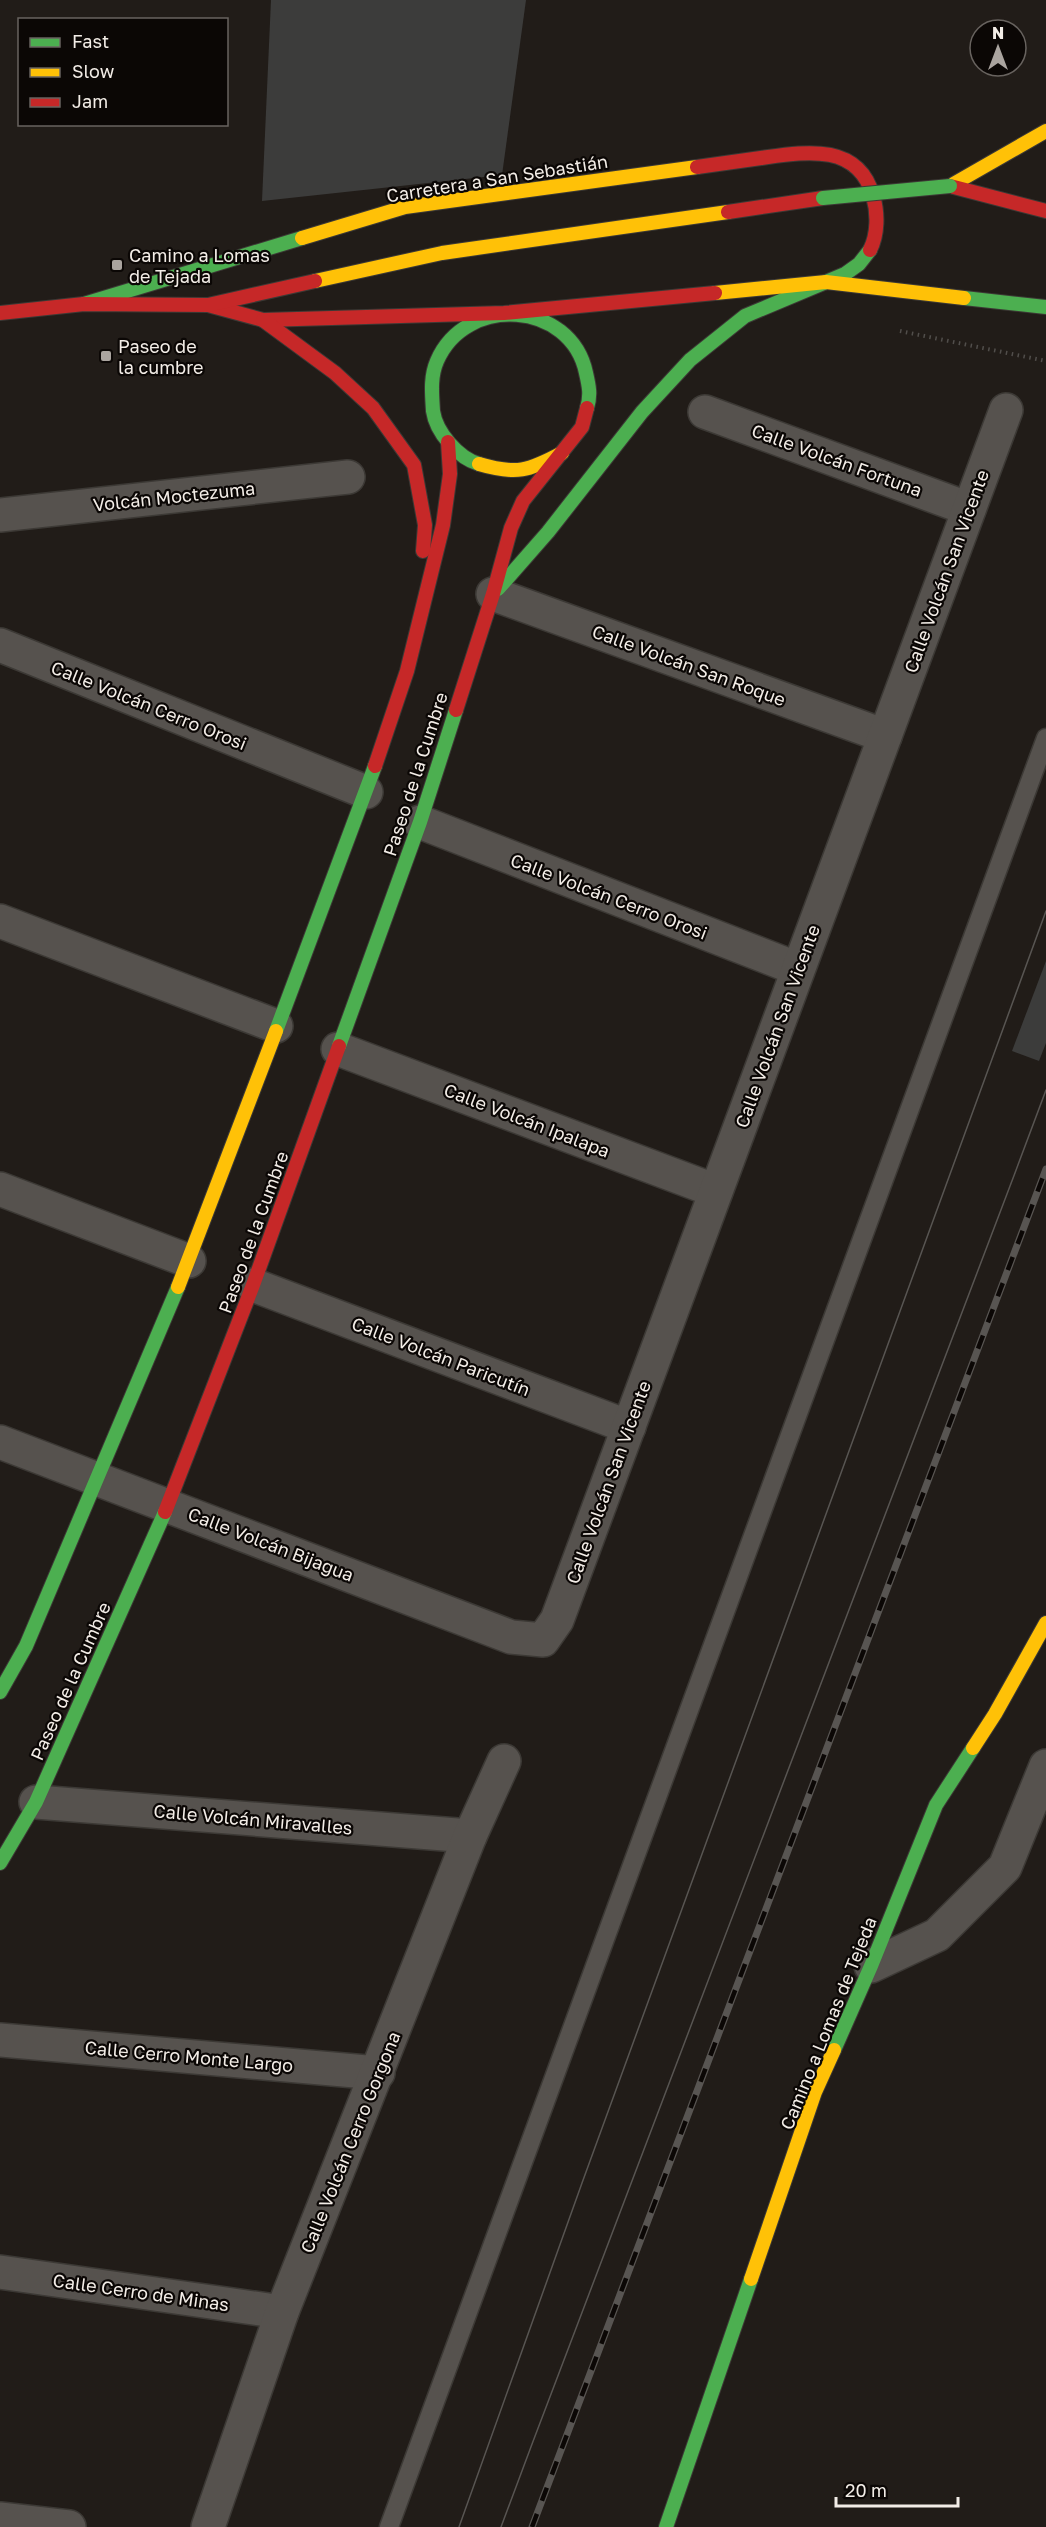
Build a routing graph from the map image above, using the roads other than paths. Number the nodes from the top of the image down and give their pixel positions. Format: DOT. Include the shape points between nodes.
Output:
graph roads {
  1 [pos="1046,130"];
  2 [pos="950,186"];
  3 [pos="1046,211"];
  4 [pos="826,282"];
  5 [pos="84,304"];
  6 [pos="208,305"];
  7 [pos="1046,307"];
  8 [pos="504,313"];
  9 [pos="0,314"];
  10 [pos="263,320"];
  11 [pos="1006,410"];
  12 [pos="705,412"];
  13 [pos="448,442"];
  14 [pos="562,453"];
  15 [pos="348,477"];
  16 [pos="969,509"];
  17 [pos="0,515"];
  18 [pos="493,594"];
  19 [pos="415,641"];
  20 [pos="0,645"];
  21 [pos="885,736"];
  22 [pos="1046,738"];
  23 [pos="366,792"];
  24 [pos="420,822"];
  25 [pos="0,921"];
  26 [pos="798,969"];
  27 [pos="276,1026"];
  28 [pos="339,1049"];
  29 [pos="0,1189"];
  30 [pos="716,1191"];
  31 [pos="189,1261"];
  32 [pos="253,1285"];
  33 [pos="629,1427"];
  34 [pos="0,1442"];
  35 [pos="96,1476"];
  36 [pos="168,1505"];
  37 [pos="1046,1623"];
  38 [pos="543,1640"];
  39 [pos="0,1692"];
  40 [pos="504,1761"];
  41 [pos="1046,1766"];
  42 [pos="36,1802"];
  43 [pos="470,1836"];
  44 [pos="0,1863"];
  45 [pos="871,1966"];
  46 [pos="0,2040"];
  47 [pos="378,2073"];
  48 [pos="0,2272"];
  49 [pos="282,2312"];
  50 [pos="0,2519"];
  51 [pos="69,2527"];
  52 [pos="208,2527"];
  53 [pos="389,2527"];
  54 [pos="666,2527"];
  1 -- 2 [label="street, Carretera a San Sebastián"];
  2 -- 3 [label="street, Carretera a San Sebastián"];
  2 -- 6 [label="street, Carretera a San Sebastián, bridge" via="823,198 442,253"];
  4 -- 5 [label="street, Carretera a San Sebastián" via="853,270 870,252 876,234 877,209 870,185 857,167 833,154 802,152 405,207"];
  4 -- 7 [label="street, Carretera a San Sebastián"];
  4 -- 8 [label="street, Carretera a San Sebastián"];
  4 -- 18 [label="street, Paseo de la Cumbre" via="747,315 692,357 648,402 552,526"];
  5 -- 6 [label="street, Carretera a San Sebastián"];
  5 -- 9 [label="street, Carretera a San Sebastián"];
  6 -- 10 [label="street, Carretera a San Sebastián"];
  8 -- 10 [label="street, Carretera a San Sebastián"];
  8 -- 13 [label="street, Paseo de la Cumbre" via="476,320 453,337 437,361 430,388 434,417"];
  8 -- 14 [label="street, Paseo de la Cumbre" via="537,318 566,334 584,362 591,395 582,427"];
  10 -- 19 [label="street, Paseo de la Cumbre" via="335,373 373,408 414,465 425,525"];
  11 -- 16 [label="street, Calle Volcán San Vicente"];
  12 -- 16 [label="street, Calle Volcán Fortuna"];
  13 -- 14 [label="street, Paseo de la Cumbre" via="472,462 503,471 534,468"];
  13 -- 19 [label="street, Paseo de la Cumbre" via="450,474 443,525"];
  14 -- 18 [label="street, Paseo de la Cumbre" via="523,501 510,528"];
  15 -- 17 [label="street, Volcán Moctezuma"];
  16 -- 21 [label="street, Calle Volcán San Vicente"];
  18 -- 21 [label="street, Calle Volcán San Roque"];
  18 -- 24 [label="street, Paseo de la Cumbre"];
  19 -- 23 [label="street, Paseo de la Cumbre"];
  20 -- 23 [label="street, Calle Volcán Cerro Orosi"];
  21 -- 26 [label="street, Calle Volcán San Vicente"];
  22 -- 53 [label="lane"];
  23 -- 27 [label="street, Paseo de la Cumbre"];
  24 -- 26 [label="street, Calle Volcán Cerro Orosi"];
  24 -- 28 [label="street, Paseo de la Cumbre"];
  25 -- 27 [label="street"];
  26 -- 30 [label="street, Calle Volcán San Vicente"];
  27 -- 31 [label="street, Paseo de la Cumbre"];
  28 -- 30 [label="street, Calle Volcán Ipalapa"];
  28 -- 32 [label="street, Paseo de la Cumbre"];
  29 -- 31 [label="street"];
  30 -- 33 [label="street, Calle Volcán San Vicente"];
  31 -- 35 [label="street, Paseo de la Cumbre"];
  32 -- 33 [label="street, Calle Volcán Paricutín"];
  32 -- 36 [label="street, Paseo de la Cumbre"];
  33 -- 38 [label="street, Calle Volcán San Vicente" via="557,1620"];
  34 -- 35 [label="street, Calle Volcán Bijagua"];
  35 -- 36 [label="street, Calle Volcán Bijagua"];
  35 -- 39 [label="street, Paseo de la Cumbre" via="26,1646"];
  36 -- 38 [label="street, Calle Volcán Bijagua" via="511,1637"];
  36 -- 42 [label="street, Paseo de la Cumbre"];
  37 -- 45 [label="street, Camino a Lomas de Tejeda" via="995,1714 936,1805"];
  40 -- 43 [label="street, Calle Volcán Cerro Gorgona"];
  41 -- 45 [label="street" via="1005,1867 937,1935"];
  42 -- 43 [label="street, Calle Volcán Miravalles"];
  42 -- 44 [label="street, Paseo de la Cumbre"];
  43 -- 47 [label="street, Calle Volcán Cerro Gorgona"];
  45 -- 54 [label="street, Camino a Lomas de Tejeda" via="815,2092"];
  46 -- 47 [label="street, Calle Cerro Monte Largo"];
  47 -- 49 [label="street, Calle Volcán Cerro Gorgona"];
  48 -- 49 [label="street, Calle Cerro de Minas"];
  49 -- 52 [label="street, Calle Volcán Cerro Gorgona"];
  50 -- 51 [label="street"];
}
